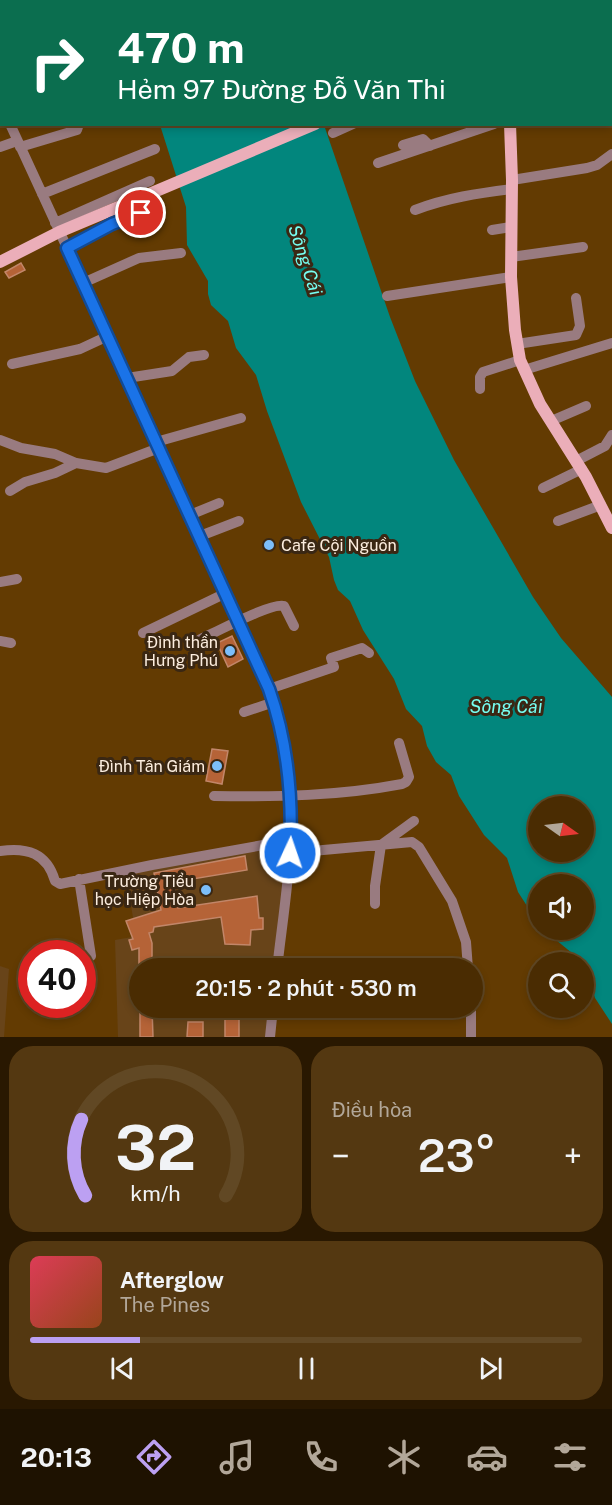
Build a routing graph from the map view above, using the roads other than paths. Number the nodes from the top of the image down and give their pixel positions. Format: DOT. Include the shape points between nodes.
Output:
graph roads {
  1 [pos="11,126"];
  2 [pos="310,126"];
  3 [pos="349,126"];
  4 [pos="488,126"];
  5 [pos="510,126"];
  6 [pos="78,127"];
  7 [pos="333,133"];
  8 [pos="19,144"];
  9 [pos="403,145"];
  10 [pos="430,146"];
  11 [pos="0,147"];
  12 [pos="155,149"];
  13 [pos="612,154"];
  14 [pos="378,163"];
  15 [pos="150,181"];
  16 [pos="512,184"];
  17 [pos="42,194"];
  18 [pos="156,207"];
  19 [pos="415,210"];
  20 [pos="57,227"];
  21 [pos="511,227"];
  22 [pos="492,230"];
  23 [pos="583,247"];
  24 [pos="67,248"];
  25 [pos="181,253"];
  26 [pos="511,257"];
  27 [pos="0,262"];
  28 [pos="511,277"];
  29 [pos="83,283"];
  30 [pos="387,296"];
  31 [pos="576,298"];
  32 [pos="108,336"];
  33 [pos="612,343"];
  34 [pos="517,345"];
  35 [pos="204,355"];
  36 [pos="12,364"];
  37 [pos="522,365"];
  38 [pos="127,378"];
  39 [pos="480,389"];
  40 [pos="586,406"];
  41 [pos="241,418"];
  42 [pos="551,421"];
  43 [pos="612,435"];
  44 [pos="0,440"];
  45 [pos="158,445"];
  46 [pos="76,463"];
  47 [pos="579,465"];
  48 [pos="543,488"];
  49 [pos="10,491"];
  50 [pos="219,503"];
  51 [pos="601,506"];
  52 [pos="190,515"];
  53 [pos="239,521"];
  54 [pos="558,521"];
  55 [pos="612,526"];
  56 [pos="200,536"];
  57 [pos="17,579"];
  58 [pos="0,582"];
  59 [pos="226,593"];
  60 [pos="239,621"];
  61 [pos="294,626"];
  62 [pos="143,633"];
  63 [pos="199,640"];
  64 [pos="369,653"];
  65 [pos="269,689"];
  66 [pos="273,702"];
  67 [pos="244,712"];
  68 [pos="399,743"];
  69 [pos="214,796"];
  70 [pos="291,797"];
  71 [pos="414,821"];
  72 [pos="291,840"];
  73 [pos="381,845"];
  74 [pos="0,851"];
  75 [pos="290,853"];
  76 [pos="79,879"];
  77 [pos="375,904"];
  78 [pos="89,940"];
  79 [pos="278,958"];
  80 [pos="467,958"];
  81 [pos="272,1018"];
  82 [pos="471,1018"];
  83 [pos="270,1037"];
  84 [pos="471,1037"];
  1 -- 8 [label="street"];
  2 -- 20 [label="main road" via="104,213"];
  3 -- 7 [label="street"];
  4 -- 10 [label="street"];
  5 -- 16 [label="main road"];
  6 -- 8 [label="street"];
  8 -- 11 [label="street"];
  8 -- 17 [label="street"];
  9 -- 10 [label="street" via="423,139"];
  10 -- 14 [label="street"];
  12 -- 17 [label="street"];
  13 -- 16 [label="street" via="597,165"];
  15 -- 20 [label="street"];
  16 -- 19 [label="street"];
  16 -- 21 [label="main road"];
  17 -- 20 [label="street"];
  18 -- 24 [label="street"];
  20 -- 24 [label="street"];
  20 -- 27 [label="main road"];
  21 -- 22 [label="street"];
  21 -- 26 [label="main road"];
  23 -- 26 [label="street"];
  24 -- 29 [label="street"];
  25 -- 29 [label="street" via="139,258"];
  26 -- 28 [label="main road"];
  28 -- 30 [label="street"];
  28 -- 34 [label="main road"];
  29 -- 32 [label="street"];
  31 -- 34 [label="street" via="580,326 576,335"];
  32 -- 36 [label="street" via="80,349"];
  32 -- 38 [label="street"];
  33 -- 37 [label="street"];
  34 -- 37 [label="main road"];
  35 -- 38 [label="street" via="189,357 172,371"];
  37 -- 39 [label="street" via="483,372"];
  37 -- 42 [label="main road"];
  38 -- 45 [label="street"];
  40 -- 42 [label="street"];
  41 -- 45 [label="street"];
  42 -- 47 [label="main road"];
  43 -- 47 [label="street" via="605,446"];
  44 -- 46 [label="street"];
  45 -- 46 [label="street" via="110,467"];
  45 -- 52 [label="street"];
  46 -- 49 [label="street"];
  47 -- 48 [label="street"];
  47 -- 51 [label="main road"];
  50 -- 52 [label="street"];
  51 -- 54 [label="street"];
  51 -- 55 [label="main road"];
  52 -- 56 [label="street"];
  53 -- 56 [label="street"];
  56 -- 59 [label="street"];
  57 -- 58 [label="street"];
  59 -- 60 [label="street"];
  59 -- 62 [label="street"];
  60 -- 61 [label="street" via="281,605"];
  60 -- 63 [label="street"];
  60 -- 65 [label="street"];
  64 -- 65 [label="street" via="362,648 345,652 331,658 334,668"];
  65 -- 66 [label="street"];
  66 -- 67 [label="street"];
  66 -- 70 [label="street" via="287,755"];
  68 -- 70 [label="street" via="409,777 406,782"];
  69 -- 70 [label="street"];
  70 -- 72 [label="street"];
  71 -- 73 [label="street"];
  72 -- 75 [label="street"];
  72 -- 76 [label="street"];
  73 -- 75 [label="street"];
  73 -- 77 [label="street"];
  73 -- 80 [label="street" via="412,842 420,847 452,900"];
  74 -- 76 [label="street" via="20,849 42,859 49,864 56,883"];
  75 -- 79 [label="street"];
  76 -- 78 [label="street"];
  81 -- 83 [label="street"];
  82 -- 84 [label="street"];
}
